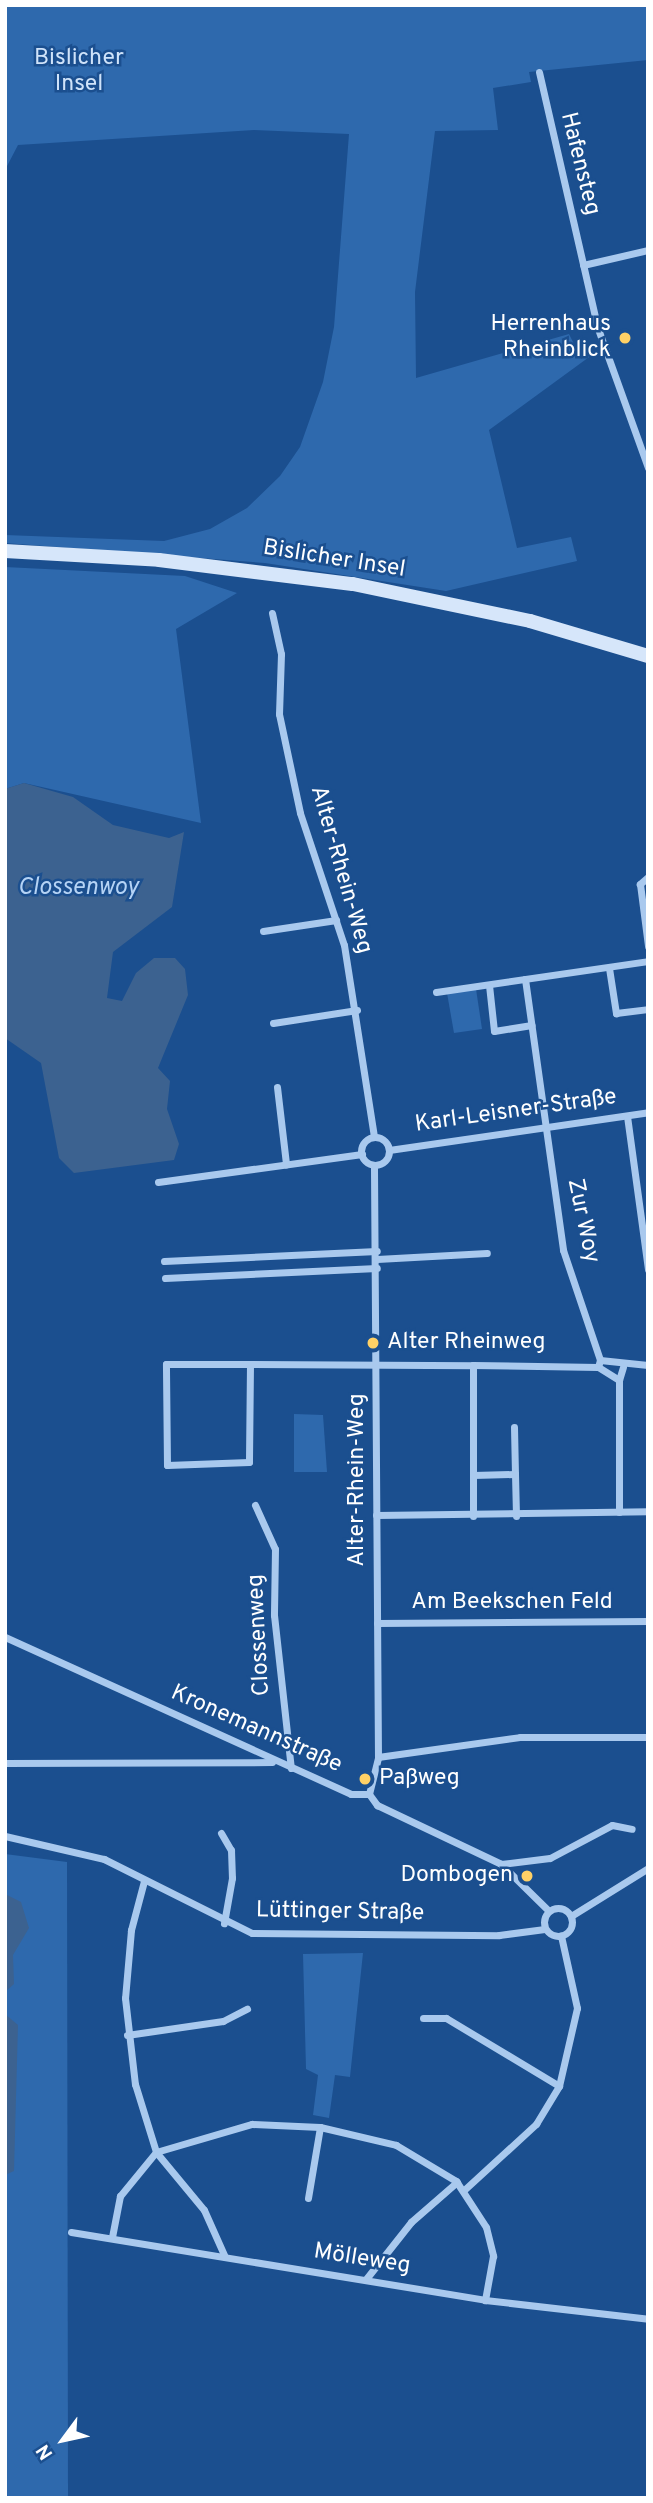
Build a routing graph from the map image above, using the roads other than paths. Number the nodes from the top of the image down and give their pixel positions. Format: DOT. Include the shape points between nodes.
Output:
graph roads {
  1 [pos="539,72"];
  2 [pos="648,250"];
  3 [pos="583,265"];
  4 [pos="648,468"];
  5 [pos="5,551"];
  6 [pos="272,613"];
  7 [pos="648,656"];
  8 [pos="648,877"];
  9 [pos="336,920"];
  10 [pos="263,931"];
  11 [pos="648,946"];
  12 [pos="648,961"];
  13 [pos="609,968"];
  14 [pos="526,979"];
  15 [pos="489,985"];
  16 [pos="436,992"];
  17 [pos="648,1009"];
  18 [pos="357,1010"];
  19 [pos="273,1023"];
  20 [pos="532,1025"];
  21 [pos="277,1087"];
  22 [pos="648,1112"];
  23 [pos="627,1116"];
  24 [pos="546,1126"];
  25 [pos="374,1137"];
  26 [pos="389,1150"];
  27 [pos="362,1154"];
  28 [pos="286,1164"];
  29 [pos="374,1165"];
  30 [pos="158,1182"];
  31 [pos="487,1253"];
  32 [pos="377,1259"];
  33 [pos="164,1261"];
  34 [pos="648,1270"];
  35 [pos="165,1278"];
  36 [pos="250,1364"];
  37 [pos="599,1364"];
  38 [pos="379,1365"];
  39 [pos="473,1365"];
  40 [pos="648,1365"];
  41 [pos="624,1367"];
  42 [pos="619,1380"];
  43 [pos="514,1427"];
  44 [pos="515,1474"];
  45 [pos="474,1475"];
  46 [pos="255,1505"];
  47 [pos="648,1511"];
  48 [pos="619,1512"];
  49 [pos="376,1515"];
  50 [pos="473,1516"];
  51 [pos="516,1516"];
  52 [pos="648,1621"];
  53 [pos="377,1623"];
  54 [pos="5,1637"];
  55 [pos="648,1737"];
  56 [pos="378,1757"];
  57 [pos="276,1762"];
  58 [pos="5,1763"];
  59 [pos="291,1768"];
  60 [pos="369,1794"];
  61 [pos="632,1829"];
  62 [pos="221,1833"];
  63 [pos="5,1836"];
  64 [pos="501,1864"];
  65 [pos="648,1868"];
  66 [pos="144,1881"];
  67 [pos="549,1911"];
  68 [pos="570,1916"];
  69 [pos="224,1923"];
  70 [pos="545,1929"];
  71 [pos="561,1936"];
  72 [pos="247,2008"];
  73 [pos="423,2018"];
  74 [pos="127,2035"];
  75 [pos="559,2086"];
  76 [pos="320,2127"];
  77 [pos="156,2152"];
  78 [pos="457,2182"];
  79 [pos="464,2190"];
  80 [pos="308,2198"];
  81 [pos="71,2232"];
  82 [pos="112,2237"];
  83 [pos="225,2257"];
  84 [pos="366,2279"];
  85 [pos="485,2300"];
  86 [pos="648,2319"];
  1 -- 3 [label="street, Hafensteg"];
  2 -- 3 [label="street"];
  3 -- 4 [label="street, Hafensteg" via="597,326"];
  5 -- 7 [label="main road, Bislicher Insel" via="159,560 353,584 530,621"];
  6 -- 9 [label="street, Alter-Rhein-Weg" via="281,654 279,714 300,813"];
  8 -- 11 [label="street" via="640,884"];
  9 -- 10 [label="street"];
  9 -- 18 [label="street, Alter-Rhein-Weg"];
  12 -- 13 [label="street"];
  13 -- 14 [label="street"];
  13 -- 17 [label="street" via="616,1013"];
  14 -- 15 [label="street"];
  14 -- 20 [label="street, Zur Woy"];
  15 -- 16 [label="street"];
  15 -- 20 [label="street" via="494,1031"];
  18 -- 19 [label="street"];
  18 -- 25 [label="street, Alter-Rhein-Weg"];
  20 -- 24 [label="street, Zur Woy"];
  21 -- 28 [label="street"];
  22 -- 23 [label="street, Karl-Leisner-Straße"];
  23 -- 24 [label="street, Karl-Leisner-Straße"];
  23 -- 34 [label="street"];
  24 -- 26 [label="street, Karl-Leisner-Straße"];
  24 -- 37 [label="street, Zur Woy" via="563,1250"];
  25 -- 26 [label="street"];
  25 -- 27 [label="street"];
  26 -- 29 [label="street" via="386,1161"];
  27 -- 28 [label="street"];
  27 -- 29 [label="street"];
  28 -- 30 [label="street"];
  29 -- 32 [label="street, Alter-Rhein-Weg"];
  31 -- 32 [label="street"];
  32 -- 33 [label="street"];
  32 -- 35 [label="street"];
  32 -- 38 [label="street, Alter-Rhein-Weg"];
  36 -- 36 [label="street" via="166,1364 167,1465 240,1466 249,1462"];
  36 -- 38 [label="street"];
  37 -- 39 [label="street"];
  37 -- 41 [label="street"];
  37 -- 42 [label="street"];
  38 -- 39 [label="street"];
  38 -- 49 [label="street, Alter-Rhein-Weg"];
  39 -- 45 [label="street"];
  40 -- 41 [label="street"];
  41 -- 42 [label="street"];
  42 -- 48 [label="street"];
  43 -- 44 [label="street"];
  44 -- 45 [label="street"];
  44 -- 51 [label="street"];
  45 -- 50 [label="street"];
  46 -- 59 [label="street, Clossenweg" via="275,1549 275,1628"];
  47 -- 48 [label="street"];
  48 -- 51 [label="street"];
  49 -- 50 [label="street"];
  49 -- 53 [label="street, Alter-Rhein-Weg"];
  50 -- 51 [label="street"];
  52 -- 53 [label="street, Am Beekschen Feld"];
  53 -- 56 [label="street, Alter-Rhein-Weg"];
  54 -- 57 [label="street, Kronemannstraße"];
  55 -- 56 [label="street" via="531,1736"];
  56 -- 60 [label="street, Alter-Rhein-Weg"];
  57 -- 58 [label="street"];
  57 -- 59 [label="street, Kronemannstraße"];
  59 -- 60 [label="street, Kronemannstraße" via="351,1794"];
  60 -- 64 [label="street, Kronemannstraße" via="377,1805"];
  61 -- 64 [label="street" via="612,1825 550,1858"];
  62 -- 69 [label="street" via="231,1850 232,1878"];
  63 -- 66 [label="street, Lüttinger Straße" via="70,1846"];
  64 -- 67 [label="street, Kronemannstraße"];
  65 -- 68 [label="street"];
  66 -- 69 [label="street, Lüttinger Straße"];
  66 -- 74 [label="street" via="131,1930"];
  67 -- 68 [label="street"];
  67 -- 70 [label="street"];
  68 -- 71 [label="street" via="569,1931"];
  69 -- 70 [label="street, Lüttinger Straße" via="284,1935 499,1935"];
  70 -- 71 [label="street"];
  71 -- 75 [label="street" via="578,2008"];
  72 -- 74 [label="street" via="223,2021"];
  73 -- 75 [label="street" via="446,2018"];
  74 -- 77 [label="street"];
  75 -- 79 [label="street" via="536,2124"];
  76 -- 77 [label="street" via="252,2124"];
  76 -- 78 [label="street" via="396,2146"];
  76 -- 80 [label="street"];
  77 -- 82 [label="street" via="120,2196"];
  77 -- 83 [label="street" via="204,2210"];
  78 -- 79 [label="street"];
  78 -- 84 [label="street" via="411,2222"];
  79 -- 85 [label="street" via="486,2227 493,2256"];
  81 -- 82 [label="street, Mölleweg"];
  82 -- 83 [label="street, Mölleweg"];
  83 -- 84 [label="street, Mölleweg"];
  84 -- 85 [label="street, Mölleweg"];
  85 -- 86 [label="street, Mölleweg"];
}
